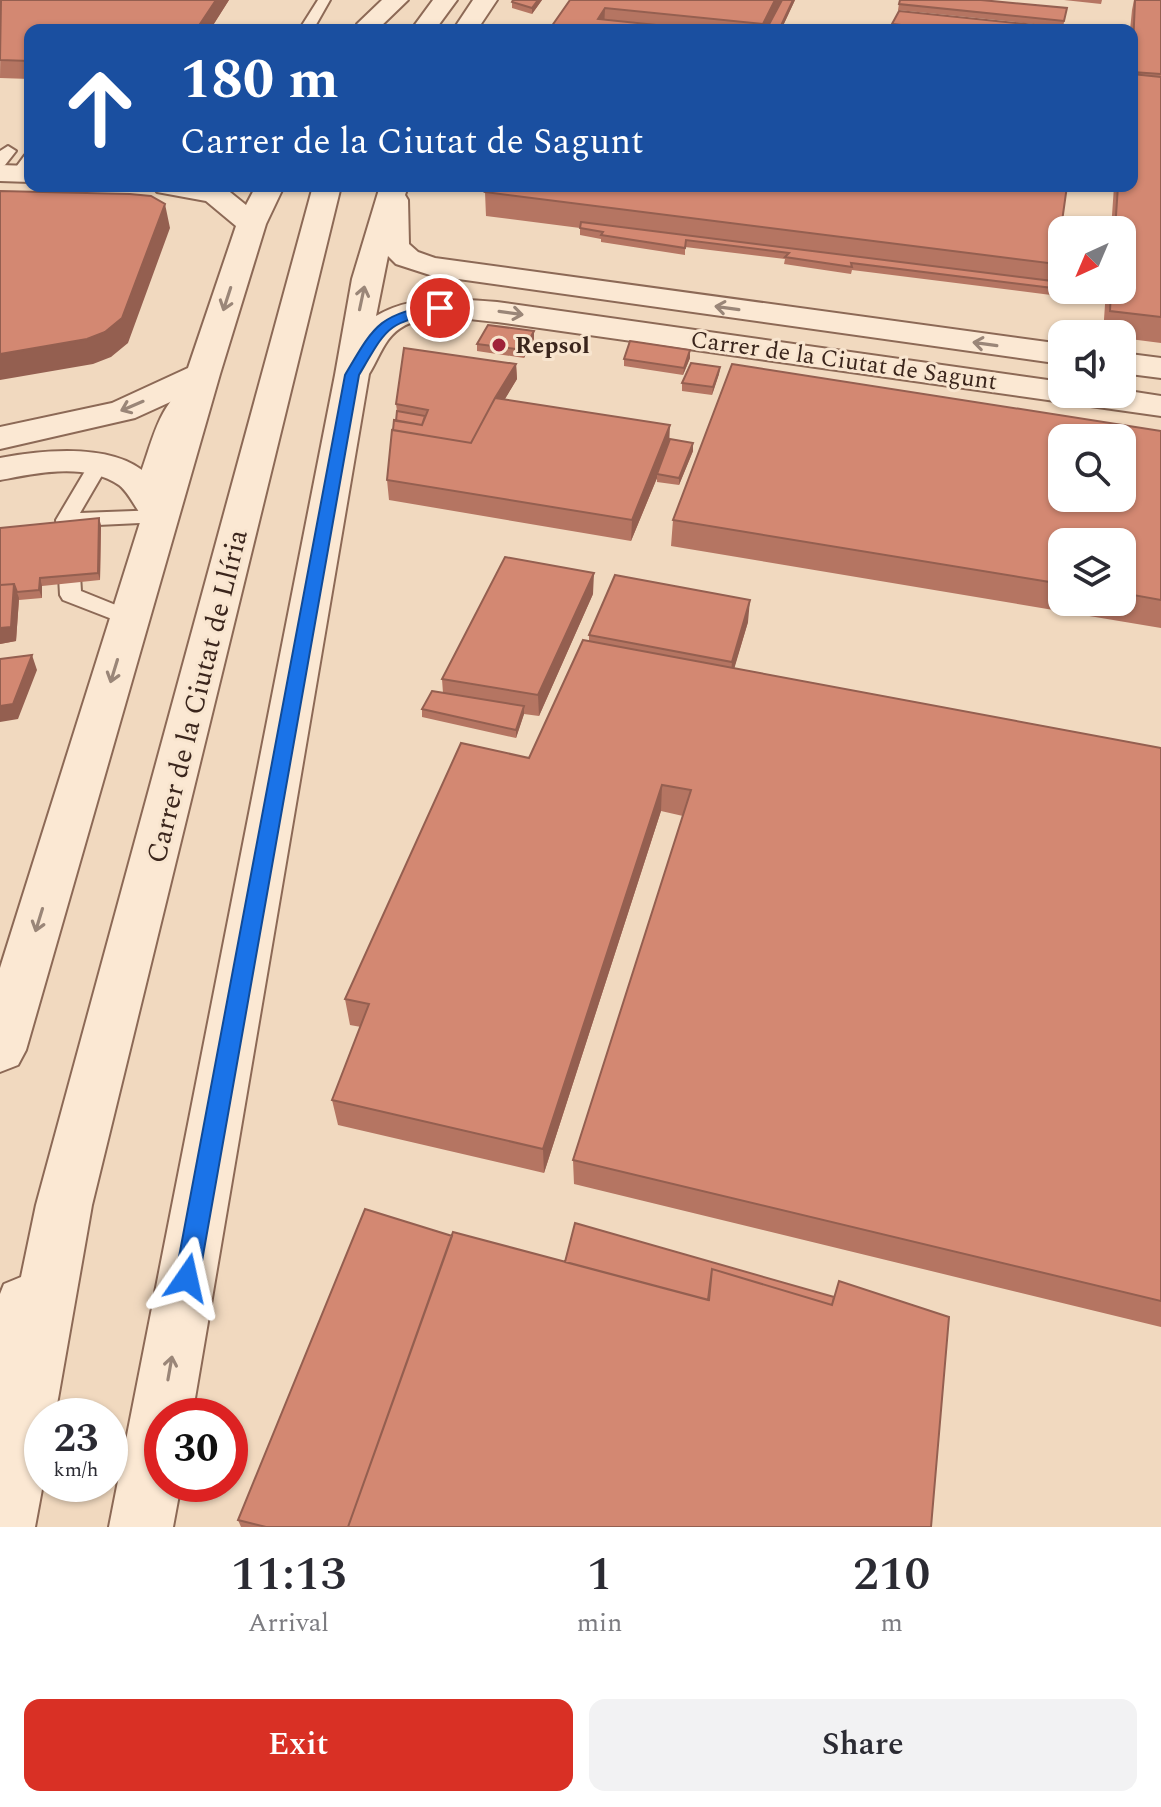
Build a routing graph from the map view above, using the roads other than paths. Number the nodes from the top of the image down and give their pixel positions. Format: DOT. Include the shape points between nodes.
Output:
graph roads {
  1 [pos="324,0"];
  2 [pos="380,0"];
  3 [pos="396,0"];
  4 [pos="418,0"];
  5 [pos="445,0"];
  6 [pos="485,0"];
  7 [pos="310,24"];
  8 [pos="368,24"];
  9 [pos="370,24"];
  10 [pos="400,24"];
  11 [pos="427,24"];
  12 [pos="469,24"];
  13 [pos="203,192"];
  14 [pos="267,192"];
  15 [pos="325,192"];
  16 [pos="392,192"];
  17 [pos="394,192"];
  18 [pos="251,224"];
  19 [pos="644,296"];
  20 [pos="626,329"];
  21 [pos="1048,352"];
  22 [pos="1136,365"];
  23 [pos="1161,368"];
  24 [pos="352,375"];
  25 [pos="201,381"];
  26 [pos="1048,390"];
  27 [pos="1136,402"];
  28 [pos="1161,406"];
  29 [pos="0,438"];
  30 [pos="47,445"];
  31 [pos="98,465"];
  32 [pos="0,469"];
  33 [pos="163,508"];
  34 [pos="66,520"];
  35 [pos="130,619"];
  36 [pos="0,1050"];
  37 [pos="64,1205"];
  38 [pos="0,1369"];
  39 [pos="3,1527"];
  40 [pos="141,1527"];
  1 -- 7 [label="lane"];
  2 -- 8 [label="street"];
  3 -- 9 [label="street"];
  4 -- 10 [label="street"];
  5 -- 11 [label="street"];
  6 -- 12 [label="street"];
  13 -- 18 [label="street" via="215,194"];
  14 -- 18 [label="street"];
  15 -- 37 [label="street, Carrer de la Ciutat de Llíria"];
  24 -- 16 [label="street, one-way" via="356,324 372,249"];
  17 -- 19 [label="street, Carrer de la Ciutat de Sagunt" via="394,246 407,258 430,266"];
  18 -- 25 [label="street, one-way"];
  19 -- 20 [label="street"];
  21 -- 19 [label="street, Carrer de la Ciutat de Sagunt, one-way"];
  24 -- 20 [label="street, Carrer de la Ciutat de Sagunt, one-way" via="378,330 407,313 440,308 497,312"];
  20 -- 26 [label="street, Carrer de la Ciutat de Sagunt"];
  22 -- 23 [label="street"];
  40 -- 24 [label="street, one-way"];
  25 -- 30 [label="street, one-way"];
  25 -- 33 [label="street"];
  27 -- 28 [label="street"];
  29 -- 30 [label="street"];
  30 -- 31 [label="street"];
  30 -- 32 [label="street"];
  31 -- 33 [label="street" via="132,478"];
  31 -- 34 [label="lane"];
  33 -- 34 [label="lane"];
  33 -- 35 [label="street"];
  34 -- 35 [label="lane" via="71,595"];
  35 -- 36 [label="street, one-way"];
  37 -- 38 [label="street, Carrer de la Ciutat de Llíria"];
  37 -- 39 [label="street, Carrer de la Ciutat de Llíria"];
}
